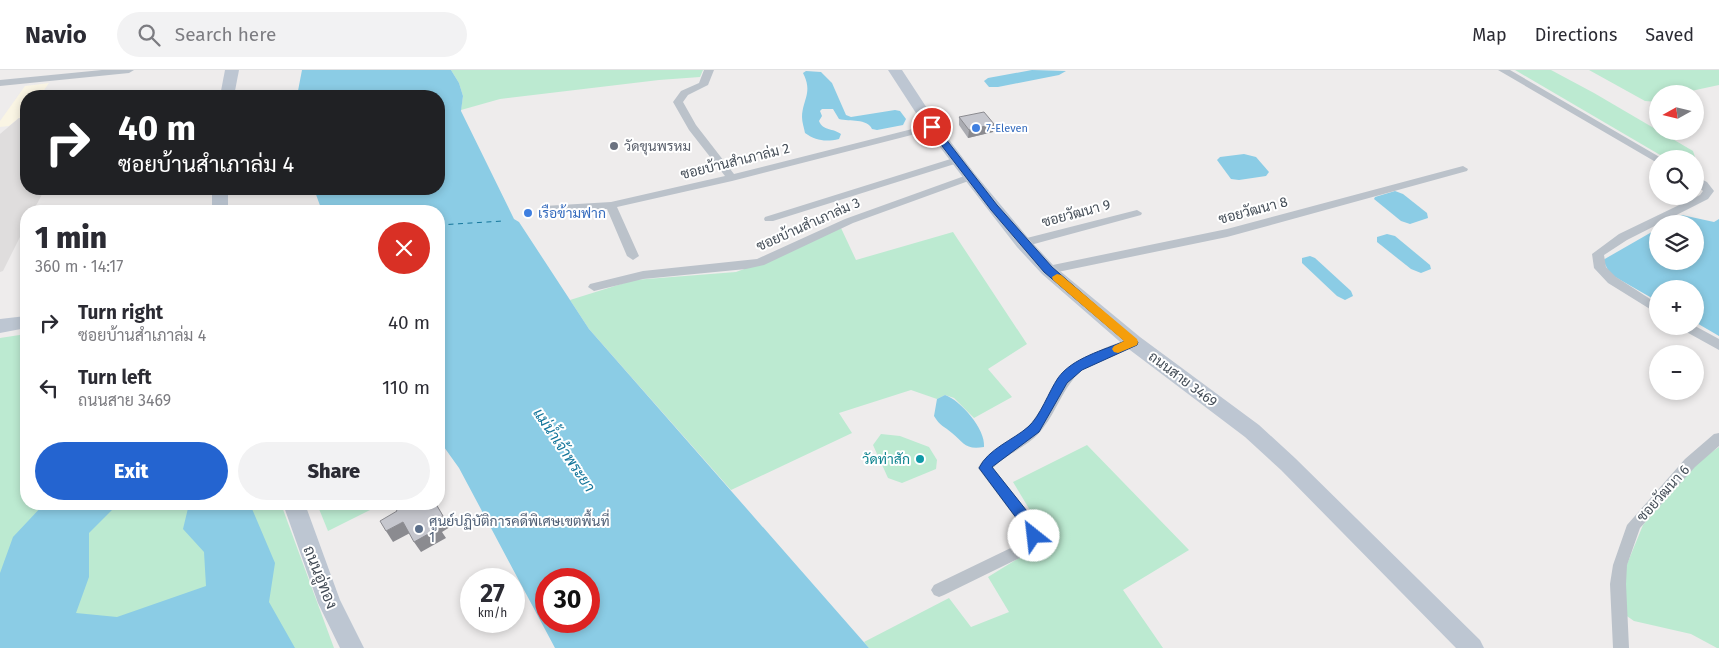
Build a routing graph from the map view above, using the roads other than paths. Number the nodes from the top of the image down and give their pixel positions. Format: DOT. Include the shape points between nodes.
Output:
graph roads {
  1 [pos="129,70"];
  2 [pos="232,70"];
  3 [pos="709,70"];
  4 [pos="895,70"];
  5 [pos="1503,70"];
  6 [pos="96,72"];
  7 [pos="0,83"];
  8 [pos="228,90"];
  9 [pos="932,127"];
  10 [pos="1649,154"];
  11 [pos="957,160"];
  12 [pos="1463,169"];
  13 [pos="970,177"];
  14 [pos="732,178"];
  15 [pos="1704,185"];
  16 [pos="1704,196"];
  17 [pos="1687,205"];
  18 [pos="611,206"];
  19 [pos="544,209"];
  20 [pos="1137,213"];
  21 [pos="769,219"];
  22 [pos="1023,243"];
  23 [pos="633,256"];
  24 [pos="1048,270"];
  25 [pos="594,287"];
  26 [pos="1649,304"];
  27 [pos="20,323"];
  28 [pos="0,326"];
  29 [pos="1701,335"];
  30 [pos="1133,342"];
  31 [pos="1719,345"];
  32 [pos="1719,438"];
  33 [pos="296,510"];
  34 [pos="939,590"];
  35 [pos="352,648"];
  36 [pos="1472,648"];
  37 [pos="1621,648"];
  1 -- 6 [label="street"];
  2 -- 8 [label="main road"];
  3 -- 14 [label="street" via="703,85 680,96 679,109"];
  4 -- 9 [label="street, ถนนสาย 3469"];
  5 -- 10 [label="street"];
  6 -- 7 [label="street"];
  9 -- 11 [label="street, ถนนสาย 3469"];
  9 -- 14 [label="street, ซอยบ้านสำเภาล่ม 2"];
  11 -- 13 [label="street, ถนนสาย 3469"];
  11 -- 21 [label="street"];
  12 -- 24 [label="street, ซอยวัฒนา 8" via="1227,233"];
  13 -- 22 [label="street, ถนนสาย 3469"];
  13 -- 25 [label="street, ซอยบ้านสำเภาล่ม 3" via="849,221 760,262 644,275"];
  14 -- 18 [label="street, ซอยบ้านสำเภาล่ม 2"];
  15 -- 16 [label="street" via="1709,191"];
  17 -- 26 [label="street" via="1598,254 1600,268 1612,280"];
  18 -- 19 [label="street, ซอยบ้านสำเภาล่ม 2"];
  18 -- 23 [label="street"];
  20 -- 22 [label="street, ซอยวัฒนา 9"];
  22 -- 24 [label="street, ถนนสาย 3469"];
  24 -- 30 [label="street, ถนนสาย 3469"];
  27 -- 28 [label="street"];
  29 -- 31 [label="street"];
  30 -- 34 [label="street" via="1070,372 1035,429 988,462 985,468 1029,524 1034,536 1031,545"];
  30 -- 36 [label="street, ถนนสาย 3469" via="1252,431"];
  32 -- 37 [label="street, ซอยวัฒนา 6" via="1690,463 1634,525 1620,565"];
  33 -- 35 [label="street, ถนนอู่ทอง" via="330,603"];
}
